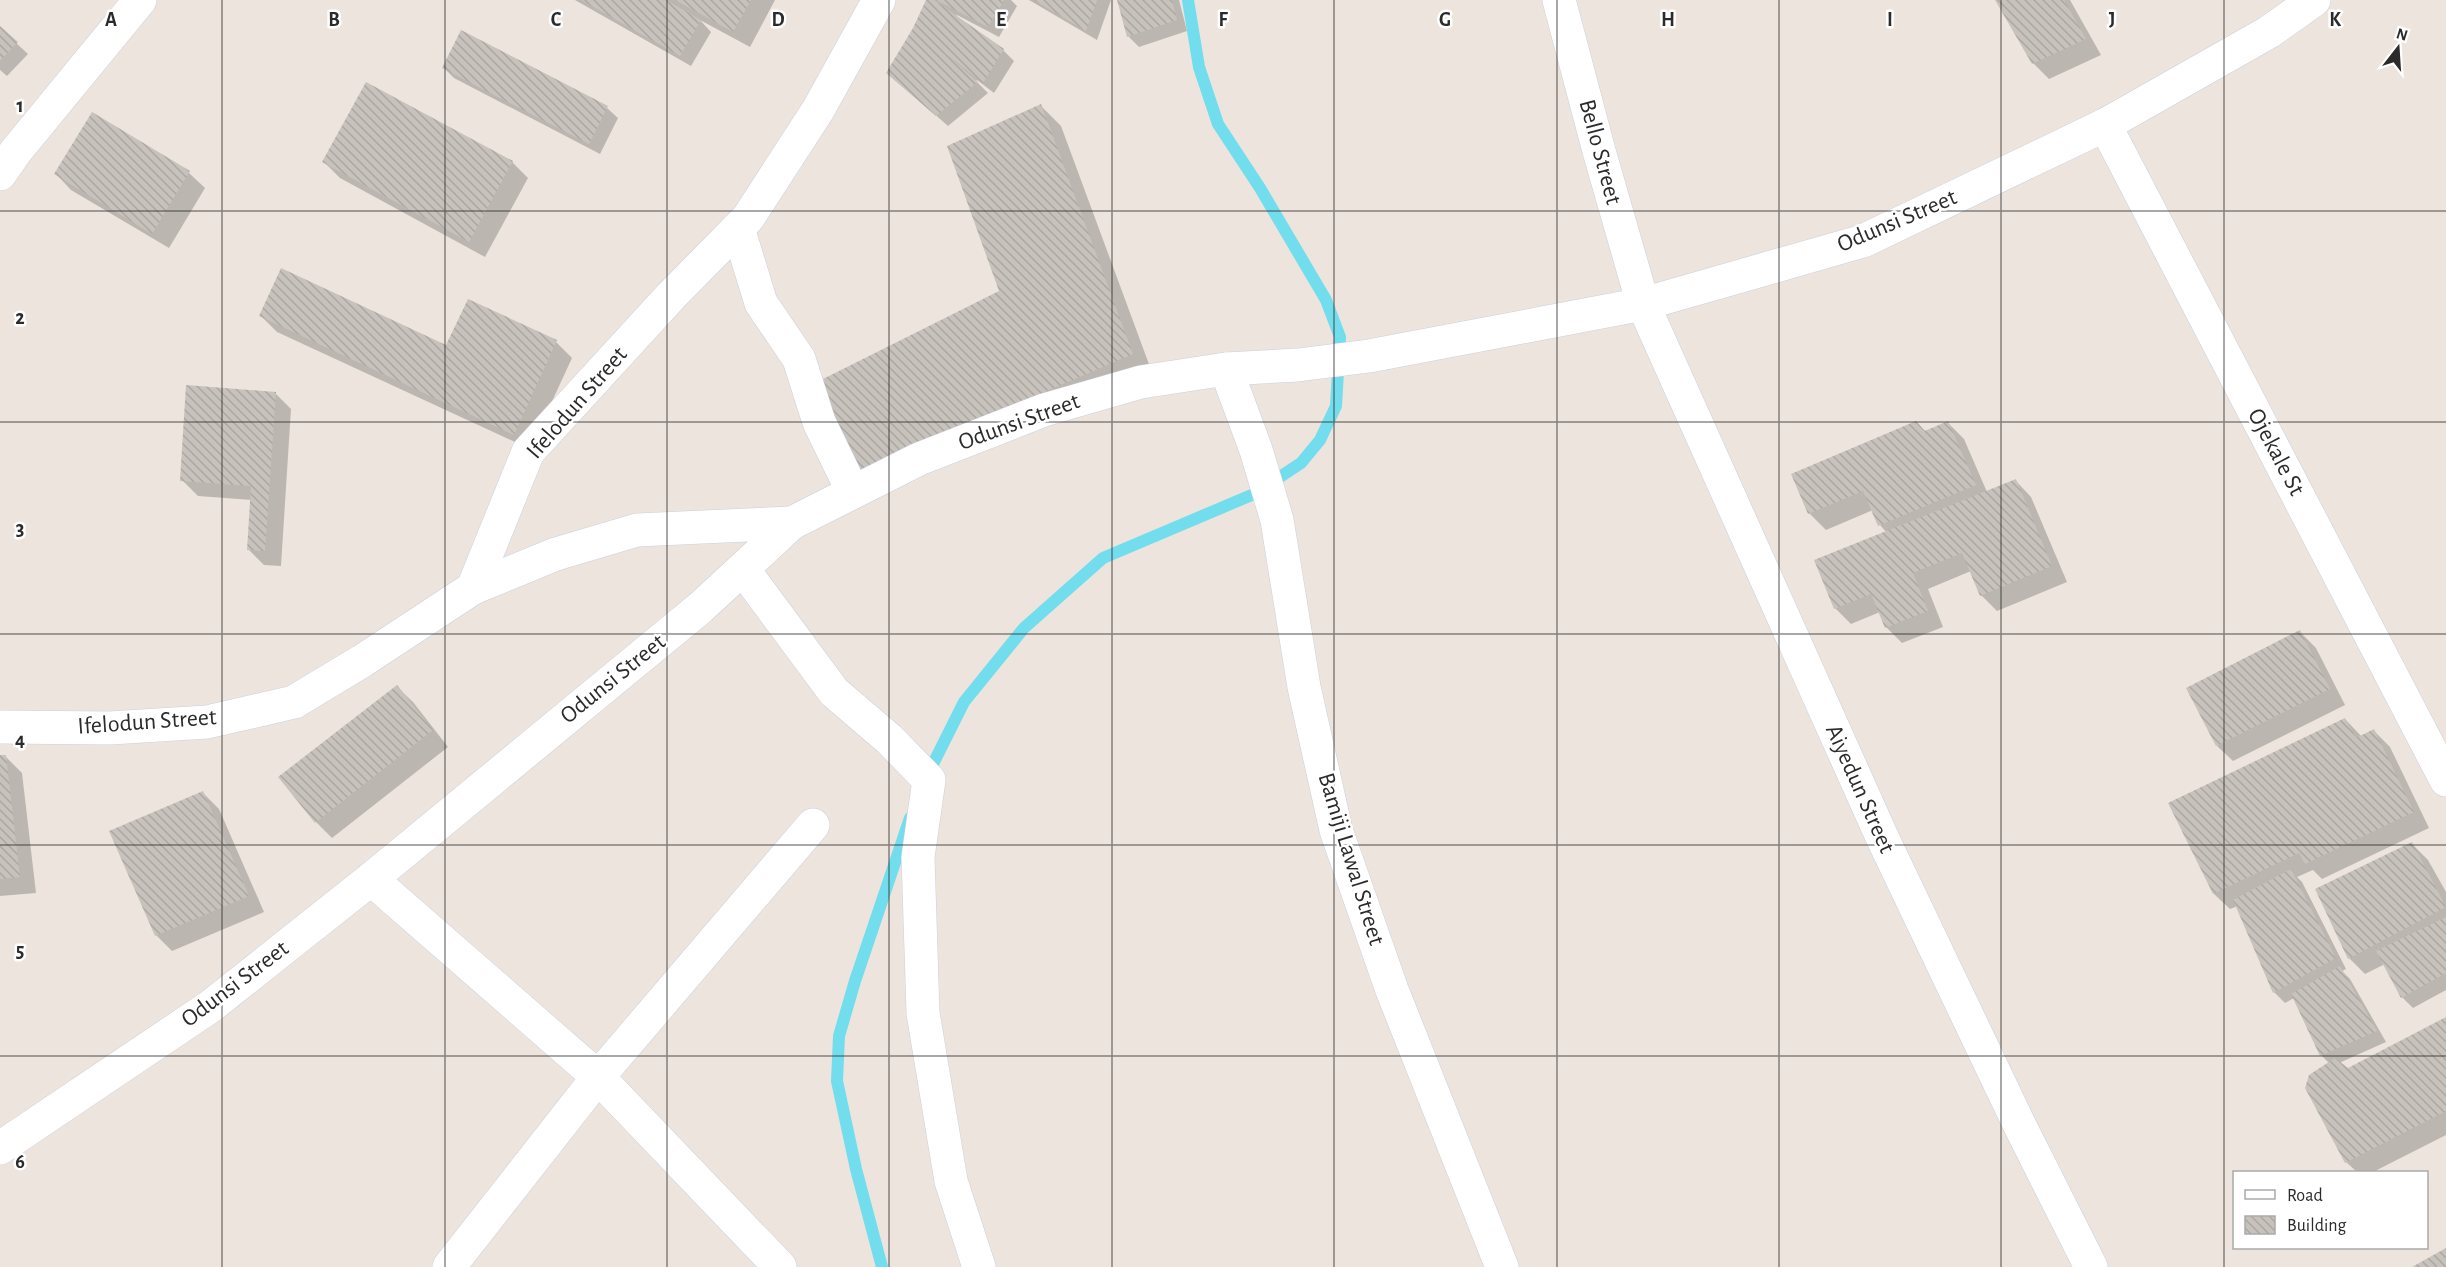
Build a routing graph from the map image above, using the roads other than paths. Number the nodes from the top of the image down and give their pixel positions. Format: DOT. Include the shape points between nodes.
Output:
graph roads {
  1 [pos="140,0"];
  2 [pos="879,0"];
  3 [pos="1560,0"];
  4 [pos="2314,0"];
  5 [pos="2105,125"];
  6 [pos="0,174"];
  7 [pos="738,228"];
  8 [pos="1643,304"];
  9 [pos="1226,369"];
  10 [pos="853,492"];
  11 [pos="792,523"];
  12 [pos="743,569"];
  13 [pos="473,588"];
  14 [pos="0,727"];
  15 [pos="2446,780"];
  16 [pos="813,825"];
  17 [pos="371,879"];
  18 [pos="598,1077"];
  19 [pos="0,1148"];
  20 [pos="449,1267"];
  21 [pos="780,1267"];
  22 [pos="979,1267"];
  23 [pos="1502,1267"];
  24 [pos="2091,1267"];
  1 -- 6 [label="street"];
  2 -- 7 [label="street, Ifelodun Street" via="818,110"];
  3 -- 8 [label="street, Bello Street"];
  4 -- 5 [label="street, Odunsi Street" via="2269,32"];
  5 -- 8 [label="street, Odunsi Street" via="1863,241"];
  5 -- 15 [label="street, Ojekale St"];
  7 -- 10 [label="street" via="761,303 799,359 819,423"];
  7 -- 13 [label="street, Ifelodun Street" via="528,452"];
  8 -- 9 [label="street, Odunsi Street" via="1369,356"];
  8 -- 24 [label="street, Aiyedun Street" via="1882,837"];
  9 -- 10 [label="street, Odunsi Street" via="1140,382 1044,410 920,459"];
  9 -- 23 [label="street, Bamiji Lawal Street" via="1277,520 1304,687 1336,830 1392,990"];
  10 -- 11 [label="street, Odunsi Street"];
  11 -- 12 [label="street, Odunsi Street"];
  11 -- 13 [label="street" via="637,530 556,554"];
  12 -- 17 [label="street, Odunsi Street"];
  12 -- 22 [label="street" via="834,692 929,780 918,857 923,1013 951,1181"];
  13 -- 14 [label="street, Ifelodun Street" via="294,702 207,722 110,728"];
  16 -- 18 [label="street"];
  17 -- 18 [label="street"];
  17 -- 19 [label="street, Odunsi Street" via="211,1006"];
  18 -- 20 [label="street"];
  18 -- 21 [label="street"];
}
